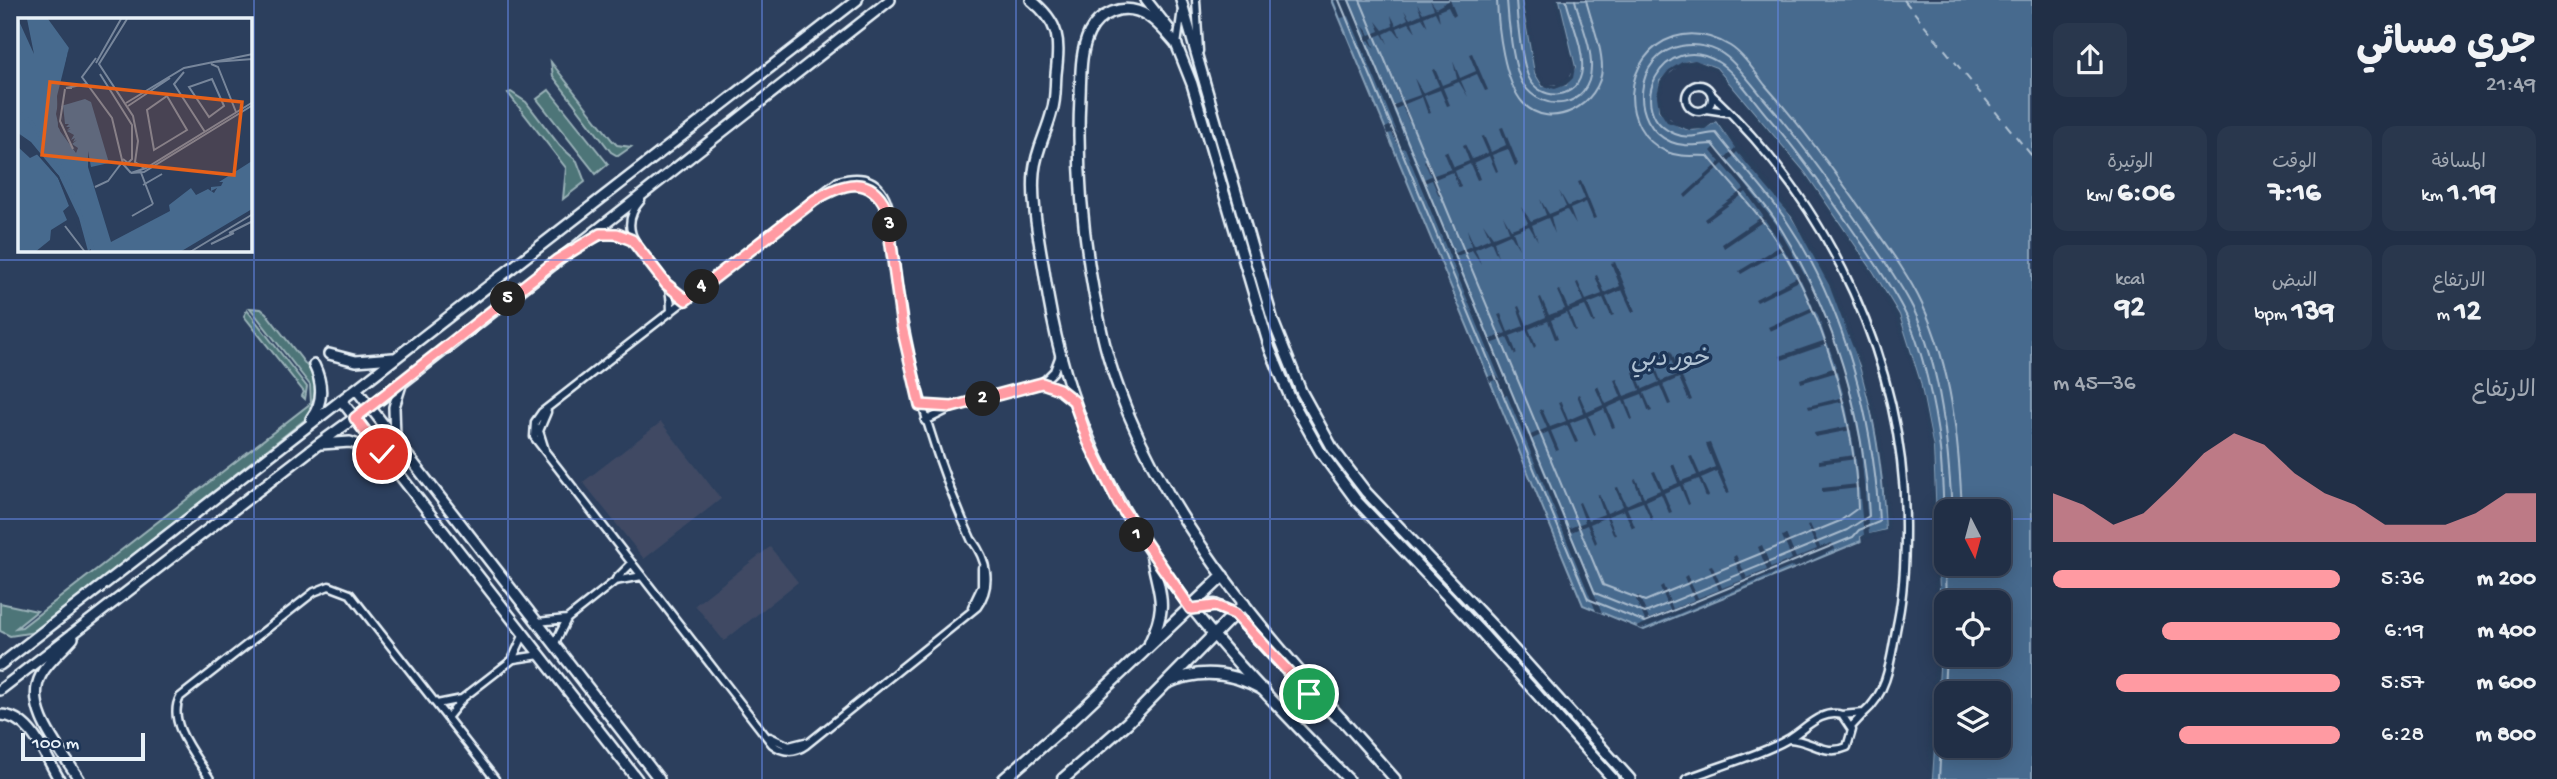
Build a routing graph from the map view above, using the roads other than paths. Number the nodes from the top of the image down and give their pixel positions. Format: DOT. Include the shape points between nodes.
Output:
graph roads {
  1 [pos="857,0"];
  2 [pos="890,0"];
  3 [pos="1031,0"];
  4 [pos="1146,0"];
  5 [pos="1196,0"];
  6 [pos="1183,1"];
  7 [pos="1177,45"];
  8 [pos="1200,60"];
  9 [pos="1712,95"];
  10 [pos="1706,109"];
  11 [pos="1726,112"];
  12 [pos="662,178"];
  13 [pos="632,240"];
  14 [pos="557,260"];
  15 [pos="666,284"];
  16 [pos="686,300"];
  17 [pos="671,312"];
  18 [pos="329,354"];
  19 [pos="1060,355"];
  20 [pos="398,357"];
  21 [pos="314,365"];
  22 [pos="1042,383"];
  23 [pos="401,384"];
  24 [pos="356,389"];
  25 [pos="341,400"];
  26 [pos="1074,401"];
  27 [pos="920,405"];
  28 [pos="369,407"];
  29 [pos="952,407"];
  30 [pos="355,418"];
  31 [pos="925,421"];
  32 [pos="305,426"];
  33 [pos="395,441"];
  34 [pos="316,446"];
  35 [pos="382,454"];
  36 [pos="1152,556"];
  37 [pos="632,563"];
  38 [pos="642,576"];
  39 [pos="1223,576"];
  40 [pos="615,581"];
  41 [pos="1244,604"];
  42 [pos="1191,609"];
  43 [pos="1235,614"];
  44 [pos="92,617"];
  45 [pos="567,619"];
  46 [pos="537,622"];
  47 [pos="1213,635"];
  48 [pos="523,636"];
  49 [pos="554,645"];
  50 [pos="1145,651"];
  51 [pos="540,655"];
  52 [pos="512,660"];
  53 [pos="0,665"];
  54 [pos="1166,684"];
  55 [pos="0,690"];
  56 [pos="1264,690"];
  57 [pos="463,698"];
  58 [pos="437,704"];
  59 [pos="1864,713"];
  60 [pos="0,715"];
  61 [pos="1842,715"];
  62 [pos="447,718"];
  63 [pos="1342,720"];
  64 [pos="1851,727"];
  65 [pos="1789,738"];
  66 [pos="59,779"];
  67 [pos="79,779"];
  68 [pos="210,779"];
  69 [pos="495,779"];
  70 [pos="637,779"];
  71 [pos="659,779"];
  72 [pos="1004,779"];
  73 [pos="1063,779"];
  74 [pos="1348,779"];
  75 [pos="1395,779"];
  76 [pos="1613,779"];
  77 [pos="1630,779"];
  78 [pos="1686,779"];
  1 -- 20 [label="main road"];
  2 -- 12 [label="main road"];
  3 -- 19 [label="main road" via="1046,12 1060,49 1053,109 1034,174 1045,278"];
  4 -- 7 [label="main road"];
  5 -- 8 [label="street"];
  6 -- 7 [label="street"];
  6 -- 8 [label="main road"];
  7 -- 39 [label="main road" via="1150,16 1128,9 1105,15 1089,32 1081,85 1081,189 1096,303 1115,377 1151,460"];
  7 -- 76 [label="main road" via="1269,349 1321,451 1356,500"];
  8 -- 77 [label="main road" via="1273,321 1301,391 1334,449 1366,492"];
  9 -- 10 [label="street"];
  9 -- 10 [label="street" via="1700,85 1686,94 1692,109"];
  9 -- 11 [label="street"];
  10 -- 11 [label="street"];
  11 -- 59 [label="street" via="1749,132 1794,187 1824,234 1856,295 1884,372 1904,487 1905,578 1883,690"];
  12 -- 13 [label="street" via="633,209"];
  12 -- 14 [label="main road"];
  13 -- 14 [label="street" via="600,234"];
  13 -- 15 [label="street"];
  14 -- 23 [label="main road"];
  15 -- 16 [label="street"];
  15 -- 17 [label="street"];
  16 -- 17 [label="street"];
  16 -- 27 [label="street" via="838,181 869,181 887,198 892,214 902,327"];
  17 -- 37 [label="street" via="551,407 539,431 548,454"];
  18 -- 20 [label="main road" via="363,362"];
  19 -- 22 [label="street"];
  19 -- 26 [label="main road"];
  20 -- 24 [label="main road"];
  21 -- 32 [label="main road" via="322,391 314,416"];
  22 -- 26 [label="street"];
  22 -- 29 [label="street"];
  23 -- 28 [label="main road"];
  23 -- 33 [label="main road" via="394,407"];
  24 -- 25 [label="main road"];
  24 -- 28 [label="main road"];
  25 -- 30 [label="main road"];
  25 -- 32 [label="main road"];
  26 -- 36 [label="main road" via="1102,473"];
  27 -- 29 [label="street"];
  27 -- 31 [label="street"];
  28 -- 30 [label="main road"];
  28 -- 33 [label="main road"];
  29 -- 31 [label="street"];
  30 -- 34 [label="main road"];
  30 -- 35 [label="main road"];
  31 -- 38 [label="street" via="981,564 979,596 965,616 799,750 785,751 772,744"];
  32 -- 53 [label="main road"];
  33 -- 46 [label="main road"];
  34 -- 35 [label="main road" via="350,442"];
  34 -- 44 [label="main road"];
  35 -- 48 [label="main road"];
  36 -- 42 [label="main road"];
  36 -- 50 [label="main road" via="1161,600 1156,630"];
  37 -- 38 [label="street"];
  37 -- 40 [label="street"];
  38 -- 40 [label="street"];
  39 -- 41 [label="main road"];
  39 -- 42 [label="main road"];
  40 -- 45 [label="street"];
  41 -- 43 [label="main road"];
  41 -- 63 [label="main road"];
  42 -- 43 [label="main road" via="1215,606"];
  42 -- 47 [label="main road"];
  42 -- 50 [label="main road"];
  43 -- 47 [label="main road"];
  43 -- 63 [label="main road" via="1309,694"];
  44 -- 55 [label="main road"];
  44 -- 67 [label="main road" via="43,671 35,697 38,712"];
  45 -- 46 [label="street"];
  45 -- 49 [label="street"];
  46 -- 49 [label="main road"];
  47 -- 54 [label="main road"];
  47 -- 56 [label="main road"];
  48 -- 51 [label="main road"];
  48 -- 52 [label="street"];
  49 -- 71 [label="main road"];
  50 -- 72 [label="main road"];
  51 -- 52 [label="street"];
  51 -- 70 [label="main road"];
  52 -- 57 [label="street"];
  54 -- 56 [label="main road" via="1190,675 1216,673 1241,678"];
  54 -- 73 [label="main road"];
  56 -- 74 [label="main road"];
  57 -- 58 [label="street"];
  57 -- 62 [label="street"];
  58 -- 62 [label="street"];
  58 -- 68 [label="street" via="350,594 338,587 321,588 180,697 177,723"];
  59 -- 61 [label="street"];
  59 -- 64 [label="street"];
  60 -- 66 [label="main road" via="17,718 29,728"];
  61 -- 64 [label="street"];
  61 -- 65 [label="street" via="1822,715"];
  62 -- 69 [label="street"];
  63 -- 75 [label="main road"];
  64 -- 65 [label="street" via="1852,739 1838,751 1828,752"];
  65 -- 78 [label="street"];
}
